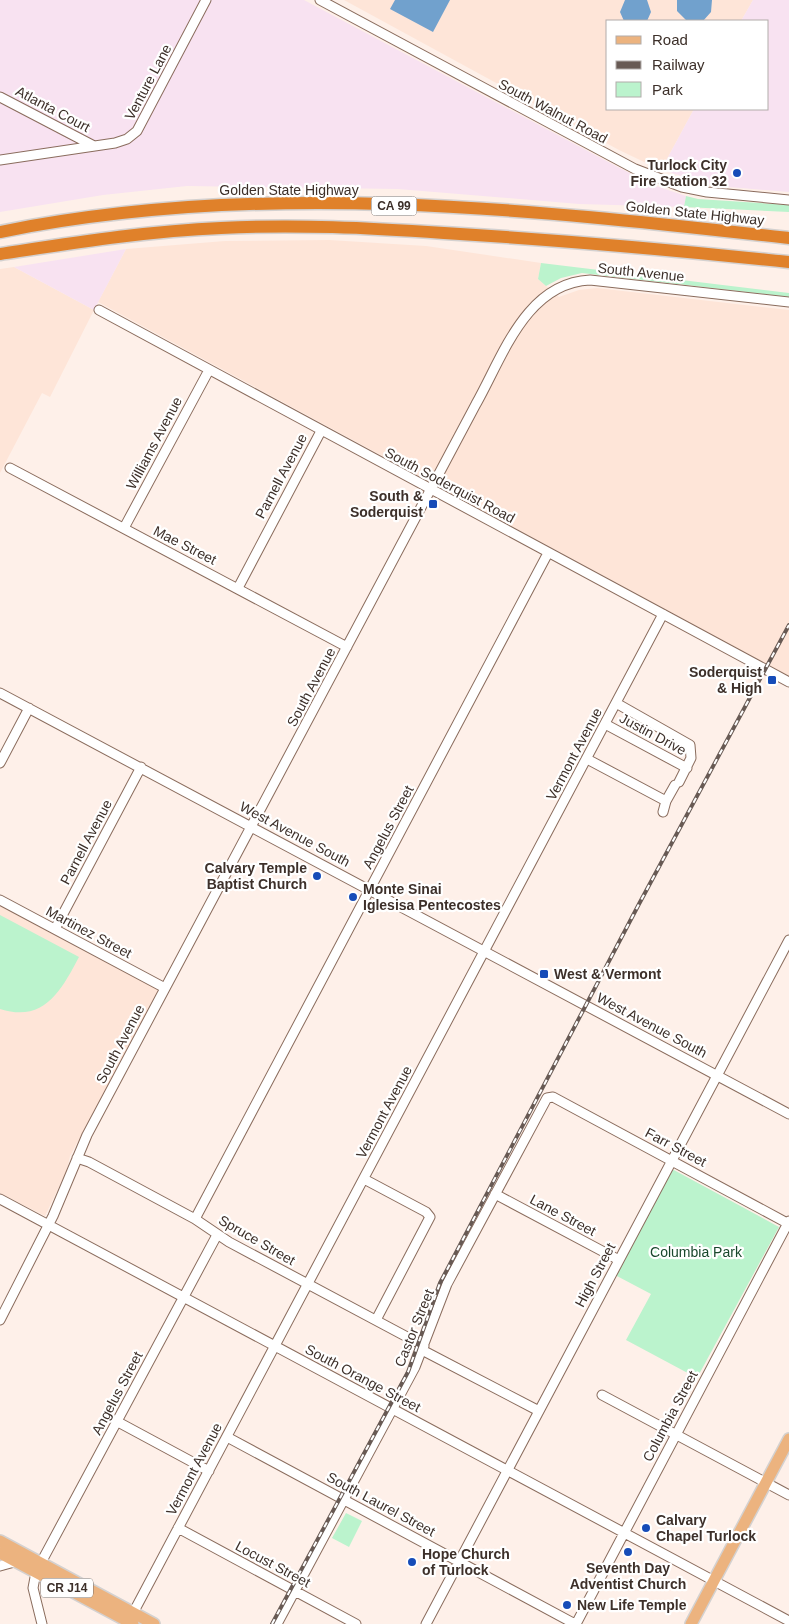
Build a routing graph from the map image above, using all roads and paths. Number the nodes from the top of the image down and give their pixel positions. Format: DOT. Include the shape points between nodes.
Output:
graph roads {
  1 [pos="206,0"];
  2 [pos="320,0"];
  3 [pos="0,96"];
  4 [pos="94,146"];
  5 [pos="0,160"];
  6 [pos="789,200"];
  7 [pos="0,232"];
  8 [pos="789,238"];
  9 [pos="0,254"];
  10 [pos="789,262"];
  11 [pos="789,302"];
  12 [pos="99,310"];
  13 [pos="209,370"];
  14 [pos="321,431"];
  15 [pos="10,468"];
  16 [pos="430,490"];
  17 [pos="124,528"];
  18 [pos="548,554"];
  19 [pos="238,588"];
  20 [pos="664,614"];
  21 [pos="347,647"];
  22 [pos="789,682"];
  23 [pos="0,693"];
  24 [pos="616,704"];
  25 [pos="29,708"];
  26 [pos="605,724"];
  27 [pos="587,759"];
  28 [pos="0,763"];
  29 [pos="141,767"];
  30 [pos="687,768"];
  31 [pos="666,801"];
  32 [pos="663,812"];
  33 [pos="252,827"];
  34 [pos="370,890"];
  35 [pos="0,900"];
  36 [pos="55,929"];
  37 [pos="789,940"];
  38 [pos="485,951"];
  39 [pos="165,988"];
  40 [pos="717,1075"];
  41 [pos="549,1097"];
  42 [pos="789,1114"];
  43 [pos="77,1158"];
  44 [pos="672,1161"];
  45 [pos="364,1179"];
  46 [pos="495,1194"];
  47 [pos="0,1199"];
  48 [pos="195,1219"];
  49 [pos="789,1223"];
  50 [pos="49,1225"];
  51 [pos="217,1235"];
  52 [pos="619,1260"];
  53 [pos="308,1284"];
  54 [pos="183,1298"];
  55 [pos="0,1320"];
  56 [pos="376,1320"];
  57 [pos="274,1347"];
  58 [pos="423,1348"];
  59 [pos="602,1396"];
  60 [pos="392,1409"];
  61 [pos="538,1411"];
  62 [pos="118,1422"];
  63 [pos="676,1434"];
  64 [pos="226,1437"];
  65 [pos="789,1439"];
  66 [pos="508,1470"];
  67 [pos="209,1471"];
  68 [pos="766,1483"];
  69 [pos="789,1495"];
  70 [pos="344,1500"];
  71 [pos="178,1528"];
  72 [pos="624,1533"];
  73 [pos="0,1541"];
  74 [pos="0,1553"];
  75 [pos="16,1561"];
  76 [pos="459,1562"];
  77 [pos="36,1564"];
  78 [pos="0,1566"];
  79 [pos="714,1581"];
  80 [pos="295,1591"];
  81 [pos="132,1620"];
  82 [pos="789,1621"];
  83 [pos="42,1624"];
  84 [pos="154,1624"];
  85 [pos="277,1624"];
  86 [pos="356,1624"];
  87 [pos="426,1624"];
  88 [pos="575,1624"];
  89 [pos="691,1624"];
  1 -- 4 [label="street, Venture Lane" via="138,131 127,139"];
  2 -- 6 [label="street, South Walnut Road" via="635,169 682,187"];
  3 -- 4 [label="street, Atlanta Court"];
  4 -- 5 [label="street, Venture Lane"];
  7 -- 8 [label="highway, Golden State Highway / CA 99" via="63,220 149,210 295,202 578,215"];
  9 -- 10 [label="highway, CA 99" via="170,231 322,226 581,241"];
  11 -- 16 [label="street, South Avenue" via="595,280 574,282 554,291 535,304 522,320"];
  12 -- 13 [label="street, South Soderquist Road"];
  13 -- 14 [label="street, South Soderquist Road"];
  13 -- 17 [label="street, Williams Avenue"];
  14 -- 16 [label="street, South Soderquist Road"];
  14 -- 19 [label="street, Parnell Avenue"];
  15 -- 17 [label="street, Mae Street"];
  16 -- 18 [label="street, South Soderquist Road"];
  16 -- 21 [label="street, South Avenue"];
  17 -- 19 [label="street, Mae Street"];
  18 -- 20 [label="street, South Soderquist Road"];
  18 -- 34 [label="street, Angelus Street"];
  19 -- 21 [label="street, Mae Street"];
  20 -- 22 [label="street, South Soderquist Road"];
  20 -- 24 [label="street, Vermont Avenue"];
  21 -- 33 [label="street, South Avenue"];
  23 -- 25 [label="street, West Avenue South"];
  24 -- 26 [label="street, Vermont Avenue"];
  24 -- 30 [label="street" via="688,743 692,755"];
  25 -- 28 [label="street"];
  25 -- 29 [label="street, West Avenue South"];
  26 -- 27 [label="street, Vermont Avenue"];
  26 -- 30 [label="street, Justin Drive"];
  27 -- 31 [label="street"];
  27 -- 38 [label="street, Vermont Avenue"];
  29 -- 33 [label="street, West Avenue South"];
  29 -- 36 [label="street, Parnell Avenue"];
  30 -- 31 [label="street"];
  31 -- 32 [label="street"];
  33 -- 34 [label="street, West Avenue South"];
  33 -- 39 [label="street, South Avenue"];
  34 -- 38 [label="street, West Avenue South"];
  34 -- 48 [label="street, Angelus Street"];
  35 -- 36 [label="street, Martinez Street"];
  36 -- 39 [label="street, Martinez Street"];
  37 -- 40 [label="street, High Street"];
  38 -- 40 [label="street, West Avenue South"];
  38 -- 45 [label="street, Vermont Avenue"];
  39 -- 43 [label="street, South Avenue"];
  40 -- 42 [label="street, West Avenue South"];
  40 -- 44 [label="street, High Street"];
  41 -- 44 [label="street, Farr Street"];
  41 -- 46 [label="street, Castor Street"];
  43 -- 48 [label="street, Spruce Street"];
  43 -- 50 [label="street, South Avenue"];
  44 -- 49 [label="street, Farr Street"];
  44 -- 52 [label="street, High Street"];
  45 -- 53 [label="street, Vermont Avenue"];
  45 -- 56 [label="street" via="430,1217"];
  46 -- 52 [label="street, Lane Street"];
  46 -- 58 [label="street, Castor Street" via="445,1289"];
  47 -- 50 [label="street, South Orange Street"];
  48 -- 51 [label="street, Spruce Street"];
  49 -- 63 [label="street, Columbia Street"];
  50 -- 54 [label="street, South Orange Street"];
  50 -- 55 [label="street, South Avenue"];
  51 -- 53 [label="street, Spruce Street"];
  51 -- 54 [label="street, Angelus Street"];
  52 -- 61 [label="street, High Street"];
  53 -- 56 [label="street, Spruce Street"];
  53 -- 57 [label="street, Vermont Avenue"];
  54 -- 57 [label="street, South Orange Street"];
  54 -- 62 [label="street, Angelus Street"];
  56 -- 58 [label="street, Spruce Street"];
  57 -- 60 [label="street, South Orange Street"];
  57 -- 64 [label="street, Vermont Avenue"];
  58 -- 60 [label="street, Castor Street"];
  58 -- 61 [label="street, Spruce Street"];
  59 -- 63 [label="street"];
  60 -- 66 [label="street, South Orange Street"];
  60 -- 70 [label="street, Castor Street"];
  61 -- 66 [label="street, High Street"];
  62 -- 67 [label="street"];
  62 -- 77 [label="street, Angelus Street"];
  63 -- 68 [label="street"];
  63 -- 72 [label="street, Columbia Street"];
  64 -- 67 [label="street, Vermont Avenue"];
  64 -- 70 [label="street, South Laurel Street"];
  65 -- 68 [label="main road"];
  66 -- 72 [label="street, South Orange Street"];
  66 -- 76 [label="street, High Street"];
  67 -- 71 [label="street, Vermont Avenue"];
  68 -- 69 [label="street"];
  68 -- 79 [label="main road"];
  70 -- 76 [label="street, South Laurel Street"];
  70 -- 80 [label="street, Castor Street"];
  71 -- 80 [label="street, Locust Street"];
  71 -- 81 [label="street, Vermont Avenue"];
  72 -- 79 [label="street, South Orange Street"];
  72 -- 88 [label="street, Columbia Street"];
  73 -- 77 [label="main road, CR J14"];
  74 -- 75 [label="main road, CR J14"];
  75 -- 77 [label="main road, CR J14"];
  75 -- 78 [label="street"];
  76 -- 87 [label="street, High Street"];
  76 -- 88 [label="street, South Laurel Street"];
  77 -- 81 [label="main road, CR J14"];
  77 -- 83 [label="street" via="33,1588"];
  79 -- 82 [label="street, South Orange Street"];
  79 -- 89 [label="main road"];
  80 -- 85 [label="street, Castor Street"];
  80 -- 86 [label="street, Locust Street"];
  81 -- 84 [label="main road, CR J14"];
}
